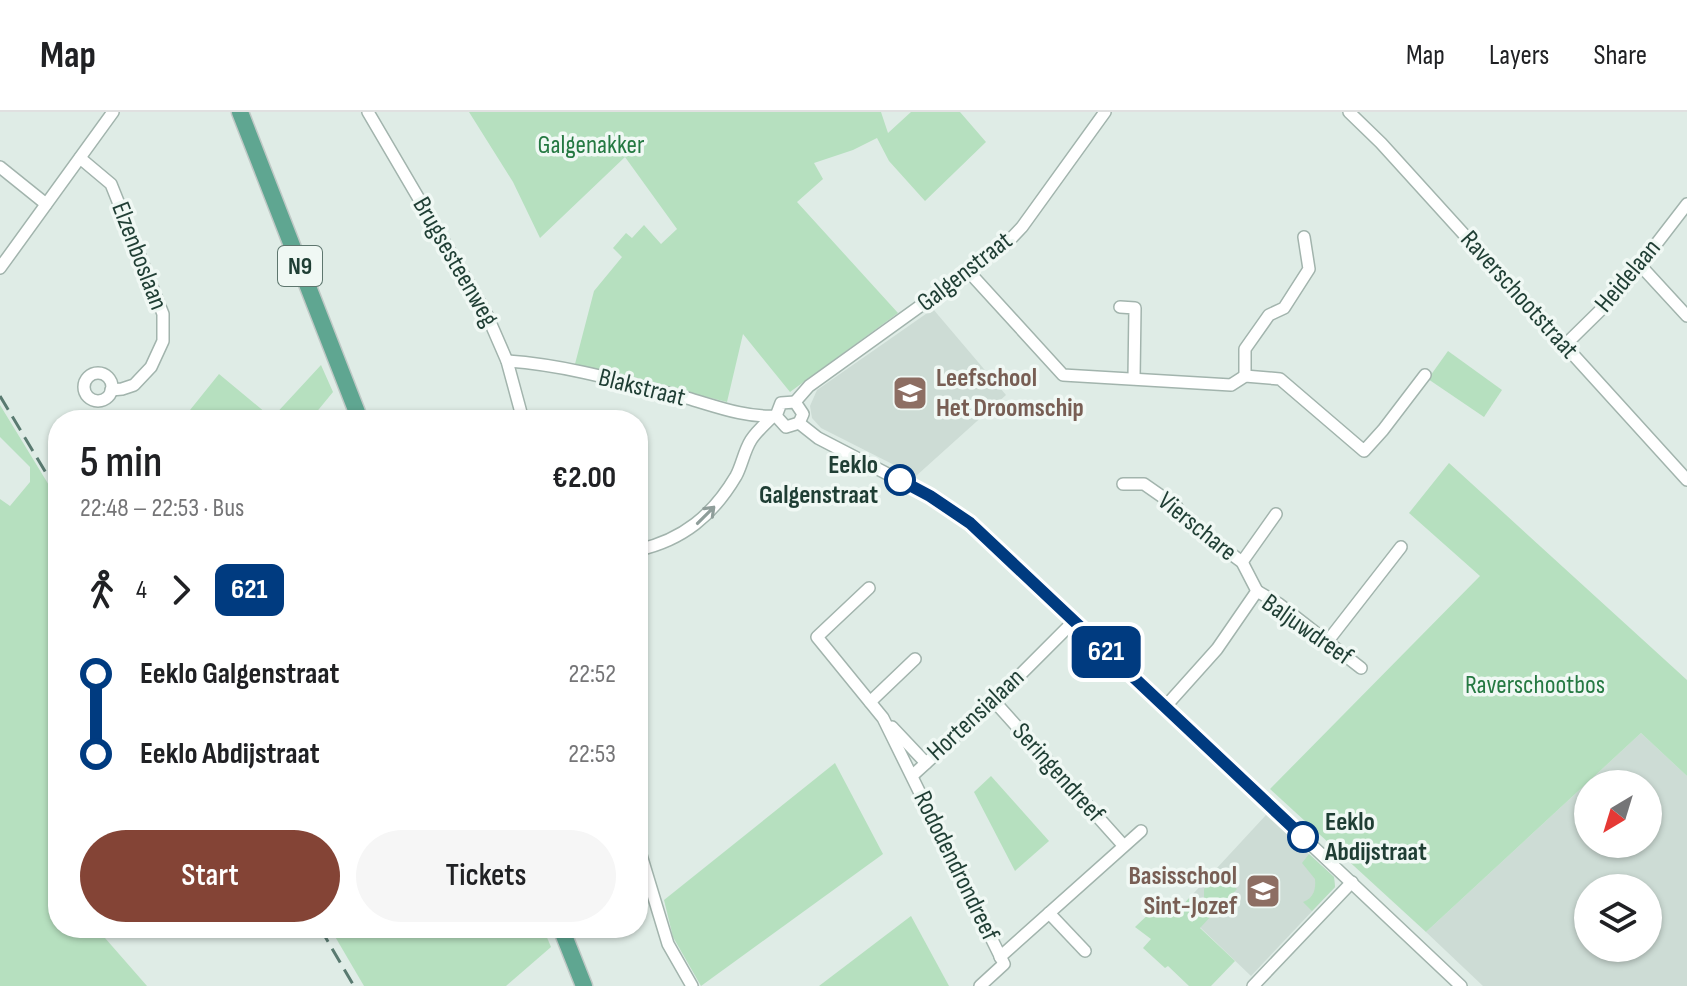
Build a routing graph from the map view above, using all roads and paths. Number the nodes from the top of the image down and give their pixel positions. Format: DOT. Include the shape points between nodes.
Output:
graph roads {
  1 [pos="113,112"];
  2 [pos="240,112"];
  3 [pos="368,112"];
  4 [pos="1105,112"];
  5 [pos="1349,112"];
  6 [pos="80,158"];
  7 [pos="0,167"];
  8 [pos="46,204"];
  9 [pos="1687,204"];
  10 [pos="1304,237"];
  11 [pos="1640,265"];
  12 [pos="0,268"];
  13 [pos="969,272"];
  14 [pos="1120,307"];
  15 [pos="1687,316"];
  16 [pos="1565,345"];
  17 [pos="507,361"];
  18 [pos="1425,375"];
  19 [pos="1245,376"];
  20 [pos="1134,378"];
  21 [pos="111,390"];
  22 [pos="795,402"];
  23 [pos="356,410"];
  24 [pos="520,410"];
  25 [pos="774,417"];
  26 [pos="799,423"];
  27 [pos="1687,480"];
  28 [pos="1123,484"];
  29 [pos="1276,514"];
  30 [pos="1401,547"];
  31 [pos="648,548"];
  32 [pos="1242,562"];
  33 [pos="869,588"];
  34 [pos="1257,591"];
  35 [pos="1074,621"];
  36 [pos="1327,642"];
  37 [pos="915,659"];
  38 [pos="1361,668"];
  39 [pos="994,701"];
  40 [pos="870,702"];
  41 [pos="1165,707"];
  42 [pos="883,718"];
  43 [pos="926,763"];
  44 [pos="913,775"];
  45 [pos="1141,831"];
  46 [pos="1123,845"];
  47 [pos="1352,882"];
  48 [pos="648,888"];
  49 [pos="1049,913"];
  50 [pos="569,938"];
  51 [pos="1085,951"];
  52 [pos="1000,957"];
  53 [pos="584,986"];
  54 [pos="692,986"];
  55 [pos="980,986"];
  56 [pos="1253,986"];
  57 [pos="1461,986"];
  1 -- 6 [label="street"];
  2 -- 23 [label="main road, N9"];
  3 -- 17 [label="street, Brugsesteenweg" via="487,315"];
  4 -- 13 [label="street, Galgenstraat" via="1022,227"];
  5 -- 16 [label="street, Raverschootstraat"];
  6 -- 8 [label="street"];
  6 -- 21 [label="street, Elzenboslaan" via="111,184 163,314 163,341 151,367 134,385"];
  7 -- 8 [label="street"];
  8 -- 12 [label="street"];
  9 -- 11 [label="street, Heidelaan"];
  10 -- 19 [label="street" via="1309,269 1284,308 1269,315 1245,349"];
  11 -- 15 [label="street"];
  11 -- 16 [label="street, Heidelaan"];
  13 -- 20 [label="street" via="1063,375"];
  13 -- 22 [label="street, Galgenstraat" via="809,386"];
  14 -- 20 [label="street" via="1135,308"];
  16 -- 27 [label="street, Raverschootstraat"];
  17 -- 24 [label="street, Brugsesteenweg"];
  17 -- 25 [label="street, Blakstraat"];
  18 -- 19 [label="street" via="1364,451 1280,379"];
  19 -- 20 [label="street" via="1231,385"];
  22 -- 25 [label="street" via="781,403"];
  22 -- 26 [label="street" via="803,414"];
  25 -- 26 [label="street" via="786,427"];
  31 -- 25 [label="street, one-way" via="687,532 710,512 737,474 749,444"];
  26 -- 35 [label="street" via="970,523"];
  28 -- 32 [label="street, Vierschare" via="1144,484"];
  29 -- 32 [label="street"];
  30 -- 36 [label="street"];
  32 -- 34 [label="street, Vierschare"];
  33 -- 40 [label="street" via="817,637"];
  34 -- 36 [label="street, Baljuwdreef"];
  34 -- 41 [label="street, Baljuwdreef" via="1217,649"];
  35 -- 39 [label="street, Hortensialaan"];
  35 -- 41 [label="street"];
  36 -- 38 [label="street, Baljuwdreef"];
  37 -- 40 [label="street"];
  39 -- 43 [label="street, Hortensialaan"];
  39 -- 46 [label="street, Seringendreef"];
  40 -- 42 [label="street"];
  41 -- 47 [label="street"];
  42 -- 43 [label="street"];
  42 -- 44 [label="street, Rododendrondreef"];
  43 -- 44 [label="street, Hortensialaan"];
  44 -- 52 [label="street, Rododendrondreef"];
  45 -- 46 [label="street"];
  46 -- 49 [label="street"];
  47 -- 56 [label="street"];
  47 -- 57 [label="street"];
  48 -- 54 [label="street" via="668,944"];
  49 -- 51 [label="street"];
  49 -- 52 [label="street"];
  50 -- 53 [label="main road"];
  52 -- 55 [label="street" via="1004,964"];
}
